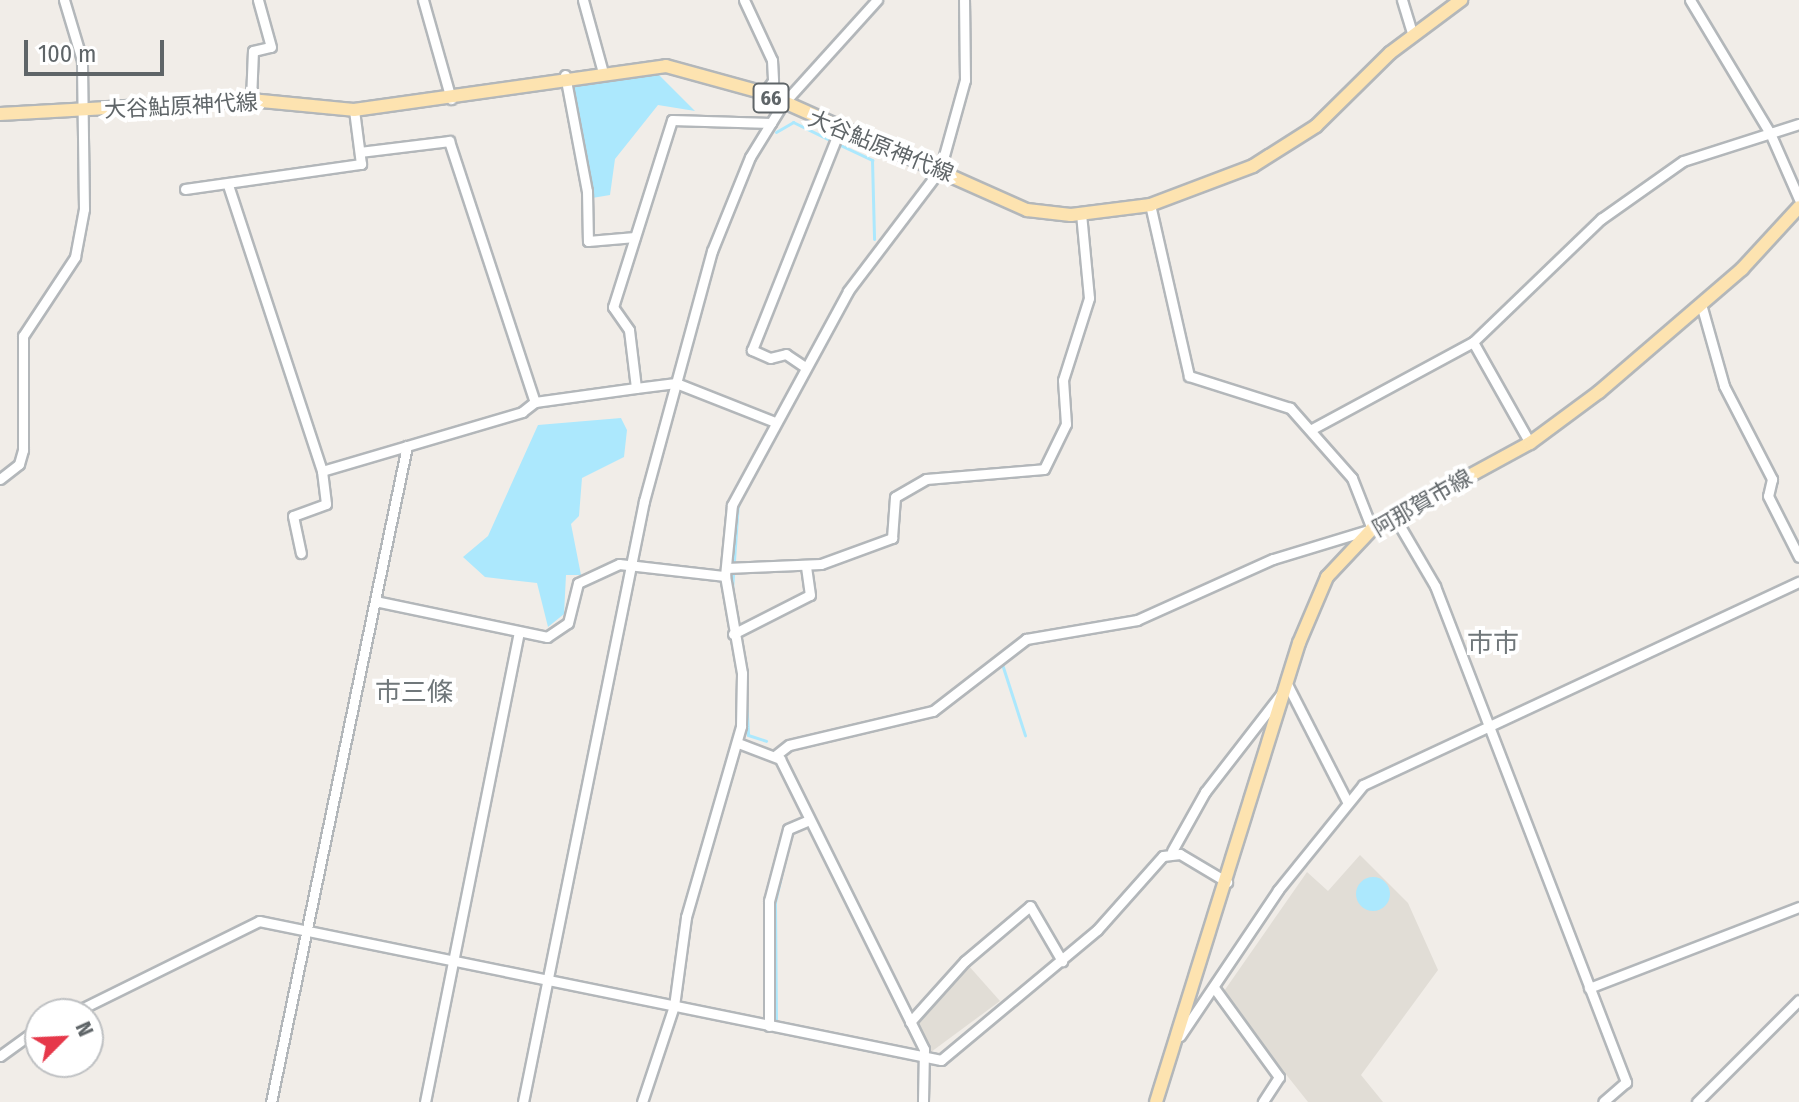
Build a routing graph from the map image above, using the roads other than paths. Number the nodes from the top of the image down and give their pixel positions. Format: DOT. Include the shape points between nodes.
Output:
graph roads {
  1 [pos="64,0"];
  2 [pos="258,0"];
  3 [pos="423,0"];
  4 [pos="583,0"];
  5 [pos="744,0"];
  6 [pos="877,0"];
  7 [pos="964,0"];
  8 [pos="1402,0"];
  9 [pos="1461,0"];
  10 [pos="1690,0"];
  11 [pos="1413,35"];
  12 [pos="602,69"];
  13 [pos="565,75"];
  14 [pos="764,93"];
  15 [pos="451,99"];
  16 [pos="251,100"];
  17 [pos="782,105"];
  18 [pos="354,110"];
  19 [pos="84,111"];
  20 [pos="0,114"];
  21 [pos="771,123"];
  22 [pos="1799,124"];
  23 [pos="840,129"];
  24 [pos="1770,133"];
  25 [pos="360,152"];
  26 [pos="940,170"];
  27 [pos="228,185"];
  28 [pos="185,189"];
  29 [pos="1799,199"];
  30 [pos="1150,205"];
  31 [pos="1799,207"];
  32 [pos="1081,213"];
  33 [pos="635,237"];
  34 [pos="1701,304"];
  35 [pos="1473,342"];
  36 [pos="805,367"];
  37 [pos="676,383"];
  38 [pos="636,388"];
  39 [pos="535,402"];
  40 [pos="775,422"];
  41 [pos="1312,429"];
  42 [pos="1530,443"];
  43 [pos="407,446"];
  44 [pos="322,471"];
  45 [pos="0,479"];
  46 [pos="1394,516"];
  47 [pos="1372,529"];
  48 [pos="301,553"];
  49 [pos="1799,557"];
  50 [pos="631,564"];
  51 [pos="806,565"];
  52 [pos="726,572"];
  53 [pos="1799,582"];
  54 [pos="375,601"];
  55 [pos="519,631"];
  56 [pos="733,634"];
  57 [pos="1286,687"];
  58 [pos="1489,729"];
  59 [pos="738,743"];
  60 [pos="776,755"];
  61 [pos="1347,801"];
  62 [pos="809,820"];
  63 [pos="1172,851"];
  64 [pos="1227,882"];
  65 [pos="1799,907"];
  66 [pos="307,931"];
  67 [pos="454,961"];
  68 [pos="1062,961"];
  69 [pos="548,980"];
  70 [pos="1589,988"];
  71 [pos="1215,989"];
  72 [pos="103,998"];
  73 [pos="1799,1000"];
  74 [pos="674,1006"];
  75 [pos="910,1022"];
  76 [pos="769,1026"];
  77 [pos="1180,1036"];
  78 [pos="24,1039"];
  79 [pos="0,1056"];
  80 [pos="926,1058"];
  81 [pos="271,1102"];
  82 [pos="425,1102"];
  83 [pos="523,1102"];
  84 [pos="642,1102"];
  85 [pos="923,1102"];
  86 [pos="1156,1102"];
  87 [pos="1263,1102"];
  88 [pos="1603,1102"];
  89 [pos="1697,1102"];
  1 -- 19 [label="street" via="80,47"];
  2 -- 16 [label="street" via="271,47 253,51"];
  3 -- 15 [label="street"];
  4 -- 12 [label="street"];
  5 -- 14 [label="street" via="772,60 773,81"];
  6 -- 17 [label="street"];
  7 -- 26 [label="street" via="965,80"];
  8 -- 11 [label="street"];
  9 -- 11 [label="main road, 大谷鮎原神代線 / 66"];
  10 -- 24 [label="street"];
  11 -- 30 [label="main road, 大谷鮎原神代線 / 66" via="1293,141 1253,166"];
  12 -- 13 [label="main road, 大谷鮎原神代線 / 66"];
  12 -- 14 [label="main road, 大谷鮎原神代線 / 66" via="666,66"];
  13 -- 15 [label="main road, 大谷鮎原神代線 / 66"];
  13 -- 33 [label="street" via="587,191 588,241"];
  14 -- 17 [label="main road, 大谷鮎原神代線 / 66"];
  15 -- 18 [label="main road, 大谷鮎原神代線 / 66"];
  16 -- 18 [label="main road, 大谷鮎原神代線 / 66"];
  16 -- 19 [label="main road, 大谷鮎原神代線 / 66"];
  17 -- 21 [label="street"];
  17 -- 23 [label="main road, 大谷鮎原神代線 / 66"];
  18 -- 25 [label="street"];
  19 -- 20 [label="main road, 大谷鮎原神代線 / 66"];
  19 -- 45 [label="street" via="81,232 75,257 23,336 23,450 19,464"];
  21 -- 33 [label="street" via="672,120"];
  21 -- 37 [label="street" via="712,251"];
  22 -- 24 [label="street"];
  23 -- 26 [label="main road, 大谷鮎原神代線 / 66"];
  23 -- 36 [label="street" via="752,350 770,358 786,354"];
  24 -- 29 [label="street"];
  24 -- 35 [label="street" via="1683,161 1636,192"];
  25 -- 27 [label="street" via="361,164"];
  25 -- 39 [label="street" via="449,141"];
  26 -- 32 [label="main road, 大谷鮎原神代線 / 66" via="1027,210"];
  26 -- 36 [label="street" via="883,237"];
  27 -- 28 [label="street"];
  27 -- 44 [label="street"];
  30 -- 32 [label="main road, 大谷鮎原神代線 / 66"];
  30 -- 41 [label="street" via="1189,376 1267,406 1275,400"];
  31 -- 34 [label="main road, 阿那賀市線" via="1786,228"];
  32 -- 51 [label="street" via="1089,298 1063,380 1066,424 1044,469 908,485 895,497 892,538"];
  33 -- 38 [label="street" via="613,307 629,330"];
  34 -- 42 [label="main road, 阿那賀市線"];
  34 -- 49 [label="street" via="1724,386 1772,479 1768,496"];
  35 -- 41 [label="street"];
  35 -- 42 [label="street"];
  36 -- 40 [label="street"];
  37 -- 38 [label="street"];
  37 -- 40 [label="street"];
  37 -- 50 [label="street"];
  38 -- 39 [label="street"];
  39 -- 43 [label="street" via="522,412"];
  40 -- 52 [label="street" via="732,505"];
  41 -- 47 [label="street" via="1352,478"];
  42 -- 46 [label="main road, 阿那賀市線"];
  43 -- 44 [label="street"];
  43 -- 54 [label="street"];
  44 -- 48 [label="street" via="326,504 293,516"];
  46 -- 47 [label="main road, 阿那賀市線"];
  46 -- 58 [label="street" via="1429,572"];
  47 -- 57 [label="main road, 阿那賀市線" via="1327,577"];
  47 -- 60 [label="street" via="1273,559 1137,620 1026,639 933,711 789,745"];
  50 -- 52 [label="street"];
  50 -- 55 [label="street" via="578,583 568,623 547,637"];
  50 -- 69 [label="street"];
  51 -- 52 [label="street"];
  51 -- 56 [label="street" via="810,595 779,617"];
  52 -- 56 [label="street"];
  53 -- 58 [label="street"];
  54 -- 55 [label="street"];
  54 -- 66 [label="street"];
  55 -- 67 [label="street"];
  56 -- 59 [label="street" via="744,704"];
  57 -- 61 [label="street"];
  57 -- 63 [label="street" via="1205,792"];
  57 -- 64 [label="main road, 阿那賀市線"];
  58 -- 61 [label="street" via="1376,777"];
  58 -- 70 [label="street"];
  59 -- 60 [label="street"];
  59 -- 74 [label="street" via="686,917"];
  60 -- 62 [label="street"];
  61 -- 71 [label="street"];
  62 -- 75 [label="street"];
  62 -- 76 [label="street" via="788,829 769,901"];
  63 -- 64 [label="street"];
  63 -- 68 [label="street"];
  64 -- 77 [label="main road, 阿那賀市線"];
  65 -- 70 [label="street"];
  66 -- 67 [label="street"];
  66 -- 72 [label="street" via="259,921"];
  66 -- 81 [label="street"];
  67 -- 69 [label="street"];
  67 -- 82 [label="street"];
  68 -- 75 [label="street" via="1030,906 965,961"];
  68 -- 80 [label="street" via="941,1060"];
  69 -- 74 [label="street"];
  69 -- 83 [label="street"];
  70 -- 88 [label="street" via="1626,1082"];
  71 -- 77 [label="street"];
  71 -- 87 [label="street" via="1279,1077"];
  73 -- 89 [label="street"];
  74 -- 76 [label="street"];
  74 -- 84 [label="street"];
  75 -- 80 [label="street"];
  76 -- 80 [label="street"];
  77 -- 86 [label="main road, 阿那賀市線"];
  78 -- 79 [label="street"];
  80 -- 85 [label="street"];
}
